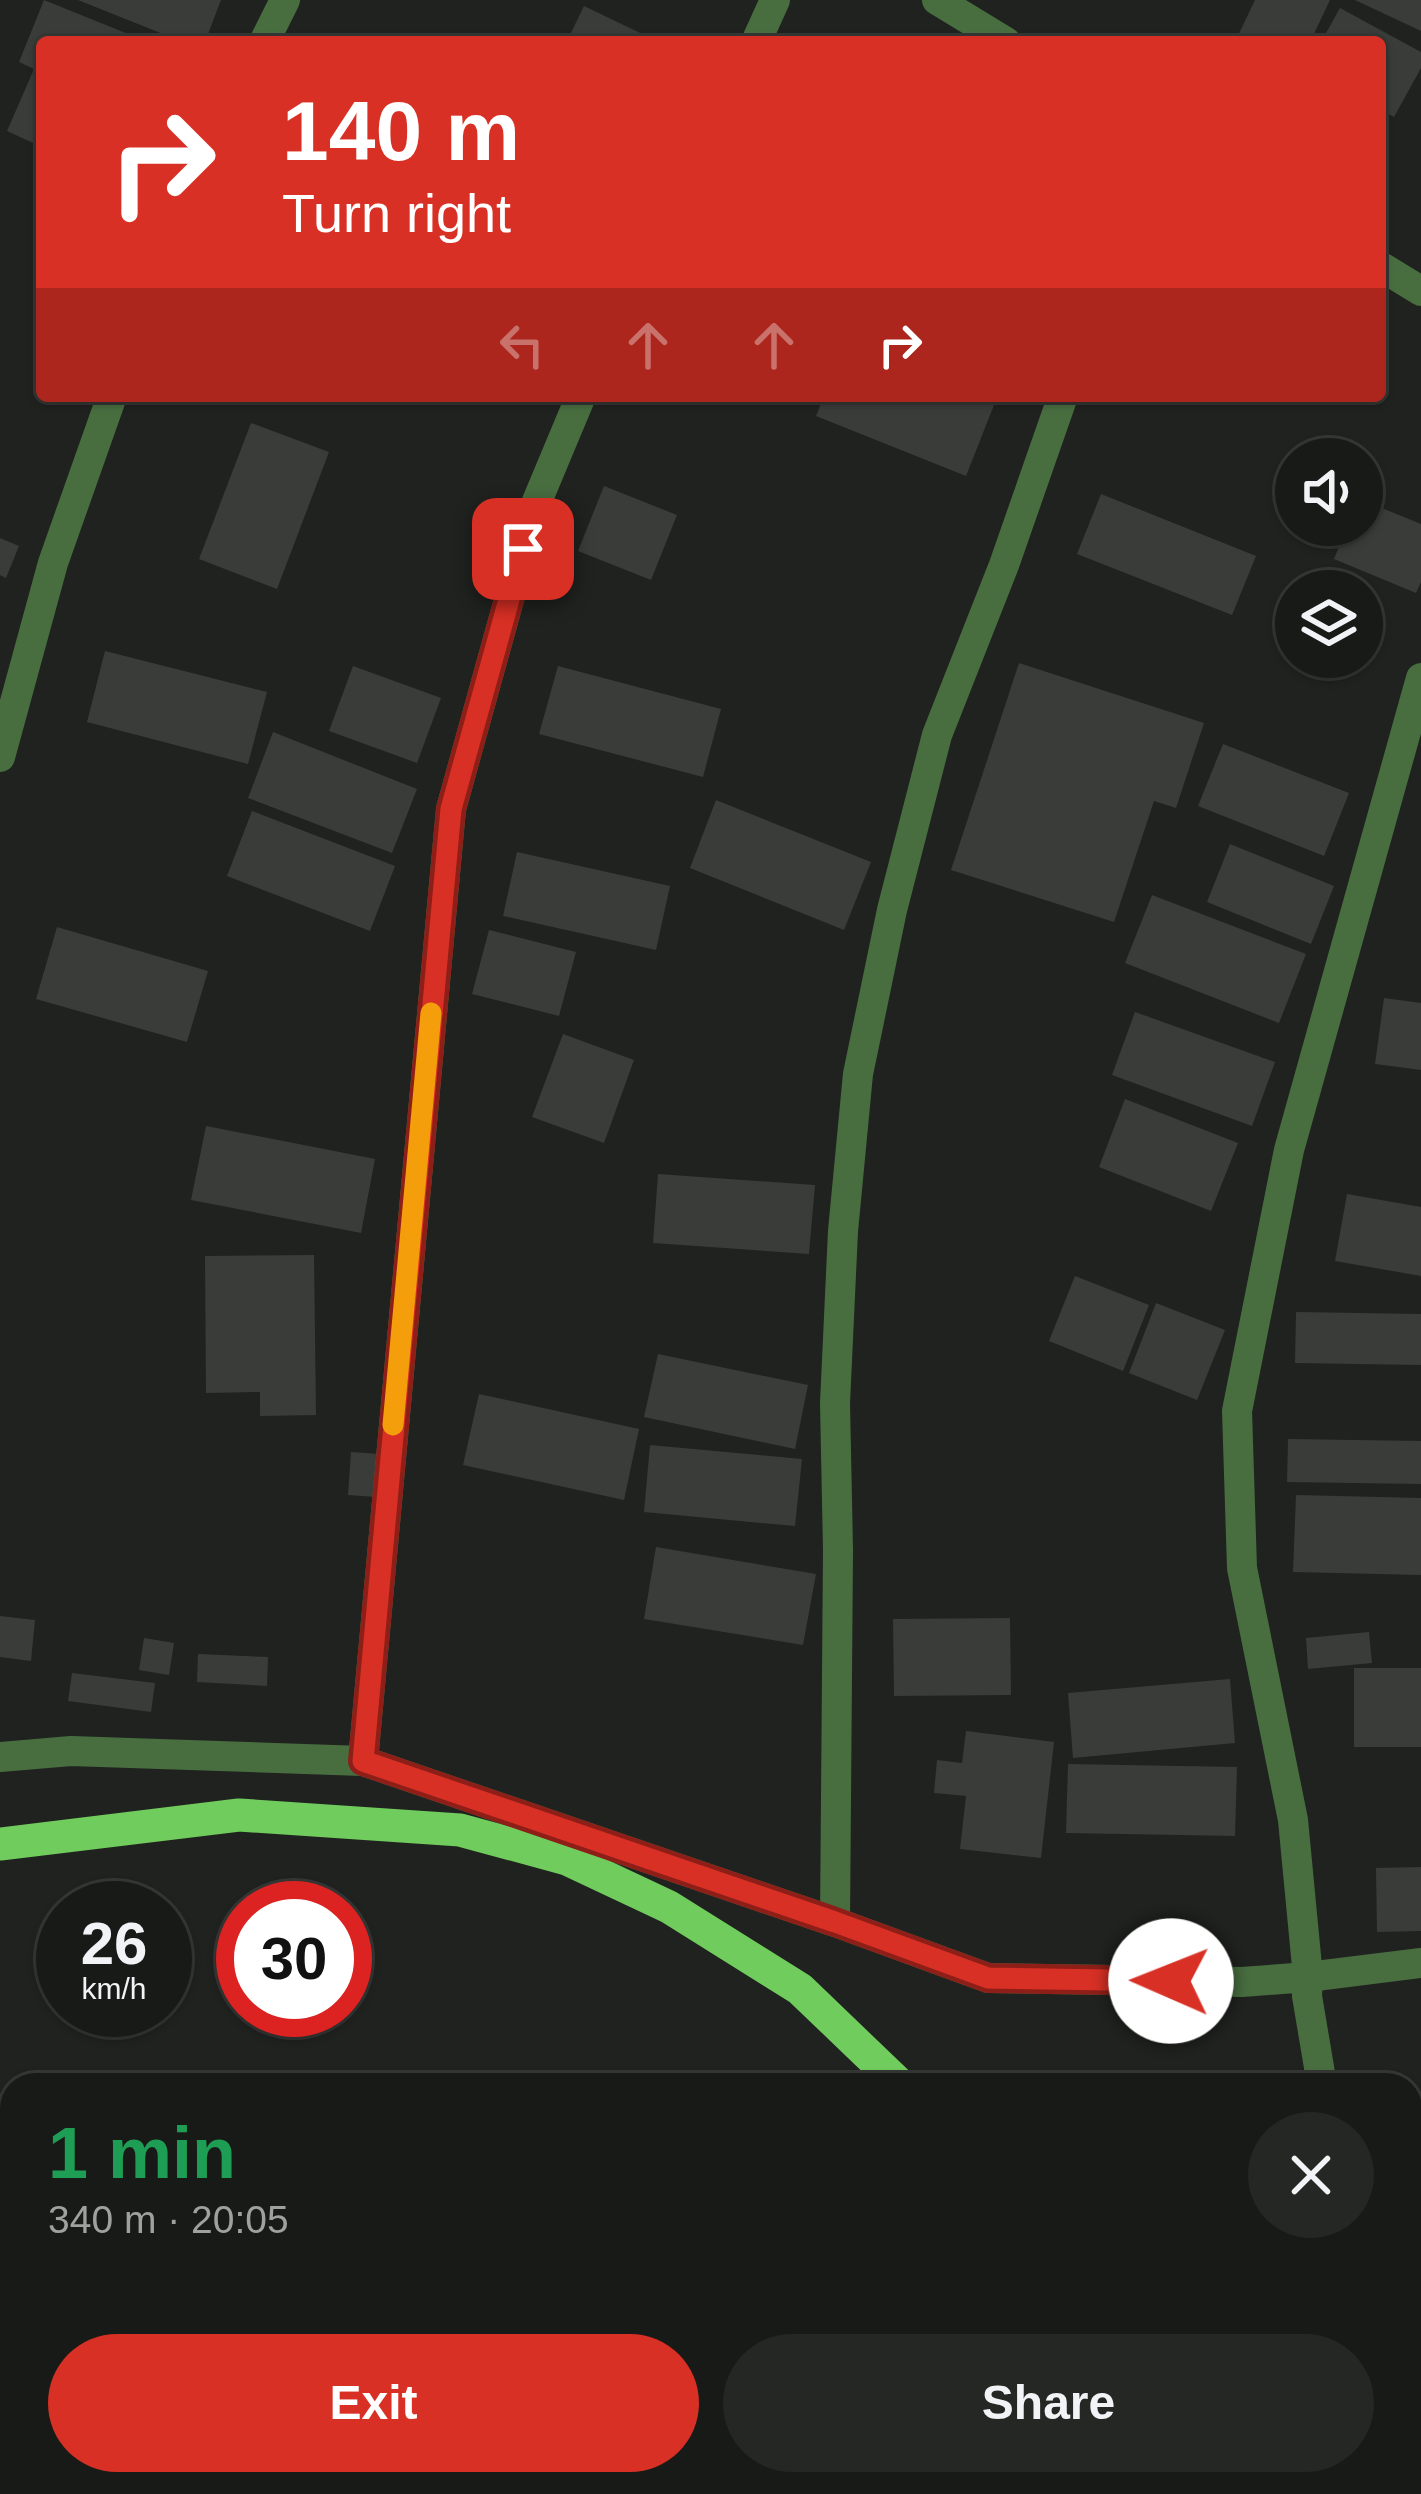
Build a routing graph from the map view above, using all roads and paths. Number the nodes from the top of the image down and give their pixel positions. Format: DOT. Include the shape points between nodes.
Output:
graph roads {
  1 [pos="285,0"];
  2 [pos="775,0"];
  3 [pos="937,0"];
  4 [pos="267,36"];
  5 [pos="759,36"];
  6 [pos="996,36"];
  7 [pos="1386,270"];
  8 [pos="1421,291"];
  9 [pos="110,402"];
  10 [pos="578,402"];
  11 [pos="1062,402"];
  12 [pos="1421,678"];
  13 [pos="0,757"];
  14 [pos="0,1757"];
  15 [pos="363,1761"];
  16 [pos="0,1844"];
  17 [pos="835,1922"];
  18 [pos="1421,1963"];
  19 [pos="1308,1977"];
  20 [pos="888,2073"];
  21 [pos="1320,2073"];
  1 -- 4 [label="street"];
  2 -- 5 [label="street"];
  3 -- 6 [label="street"];
  7 -- 8 [label="street"];
  9 -- 13 [label="street" via="53,563"];
  10 -- 15 [label="street" via="535,506 451,809"];
  11 -- 17 [label="street" via="937,735 858,1074 835,1403"];
  12 -- 19 [label="street" via="1288,1150 1237,1411 1242,1568 1293,1820"];
  14 -- 15 [label="street" via="71,1750"];
  15 -- 17 [label="street"];
  16 -- 20 [label="highway" via="239,1815 460,1830 567,1858 669,1907 800,1989"];
  17 -- 19 [label="street" via="988,1978"];
  18 -- 19 [label="street"];
  19 -- 21 [label="street"];
}
